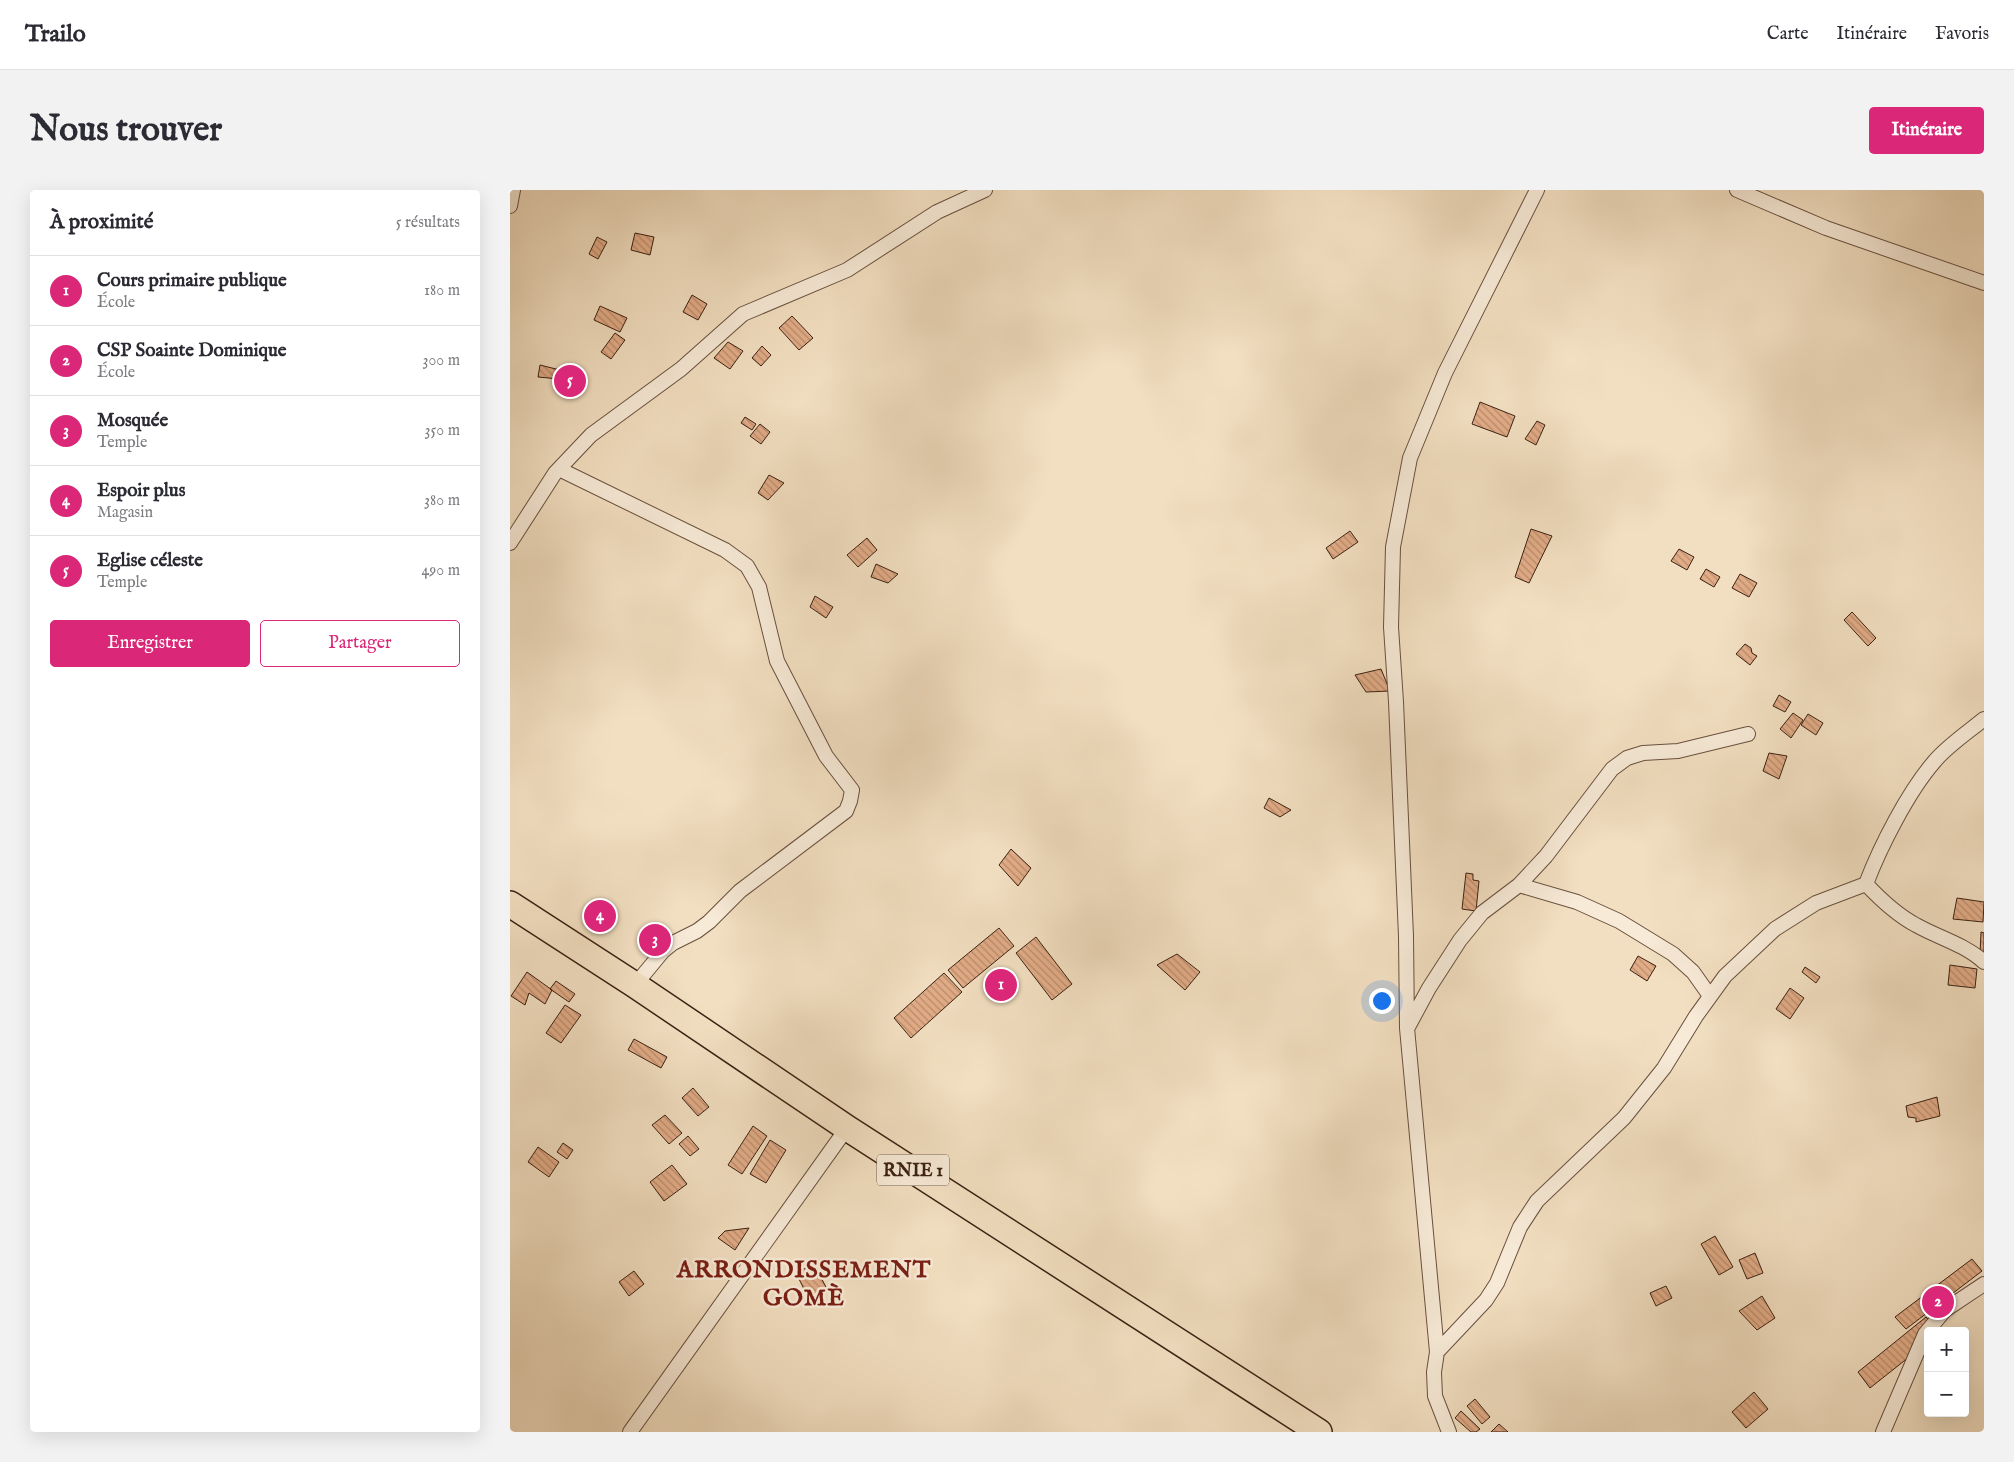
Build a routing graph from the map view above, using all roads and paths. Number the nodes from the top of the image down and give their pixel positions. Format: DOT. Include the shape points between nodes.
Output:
graph roads {
  1 [pos="513,190"];
  2 [pos="985,190"];
  3 [pos="1538,190"];
  4 [pos="1738,190"];
  5 [pos="510,206"];
  6 [pos="1984,284"];
  7 [pos="559,468"];
  8 [pos="510,543"];
  9 [pos="1984,720"];
  10 [pos="1748,734"];
  11 [pos="1866,884"];
  12 [pos="1519,885"];
  13 [pos="510,904"];
  14 [pos="1984,962"];
  15 [pos="635,985"];
  16 [pos="1710,996"];
  17 [pos="1407,1028"];
  18 [pos="847,1128"];
  19 [pos="1984,1284"];
  20 [pos="1437,1352"];
  21 [pos="630,1432"];
  22 [pos="1319,1432"];
  23 [pos="1449,1432"];
  24 [pos="1883,1432"];
  1 -- 5 [label="street"];
  2 -- 7 [label="street" via="937,212 847,270 743,314 681,369 591,435"];
  3 -- 17 [label="street" via="1438,390 1410,458 1393,548 1391,628"];
  4 -- 6 [label="street" via="1834,231"];
  7 -- 8 [label="street"];
  7 -- 15 [label="street" via="725,550 747,566 759,587 778,661 826,756 852,790 846,811 740,891 698,931 663,951"];
  9 -- 11 [label="street" via="1934,761 1911,795 1873,864"];
  10 -- 12 [label="street" via="1627,758 1612,769 1546,856"];
  11 -- 14 [label="street" via="1888,906 1916,925 1960,945"];
  11 -- 16 [label="street" via="1816,903 1775,929 1725,976"];
  12 -- 16 [label="street" via="1576,902 1619,921 1673,954 1693,972"];
  12 -- 17 [label="street" via="1482,913 1460,940"];
  13 -- 15 [label="highway, RNIE 1"];
  15 -- 18 [label="highway, RNIE 1"];
  16 -- 20 [label="street" via="1664,1068 1624,1118 1537,1201 1520,1227 1497,1283 1486,1300"];
  17 -- 20 [label="street"];
  18 -- 21 [label="street"];
  18 -- 22 [label="highway, RNIE 1"];
  19 -- 24 [label="street" via="1945,1310 1925,1334"];
  20 -- 23 [label="street" via="1435,1396"];
}
